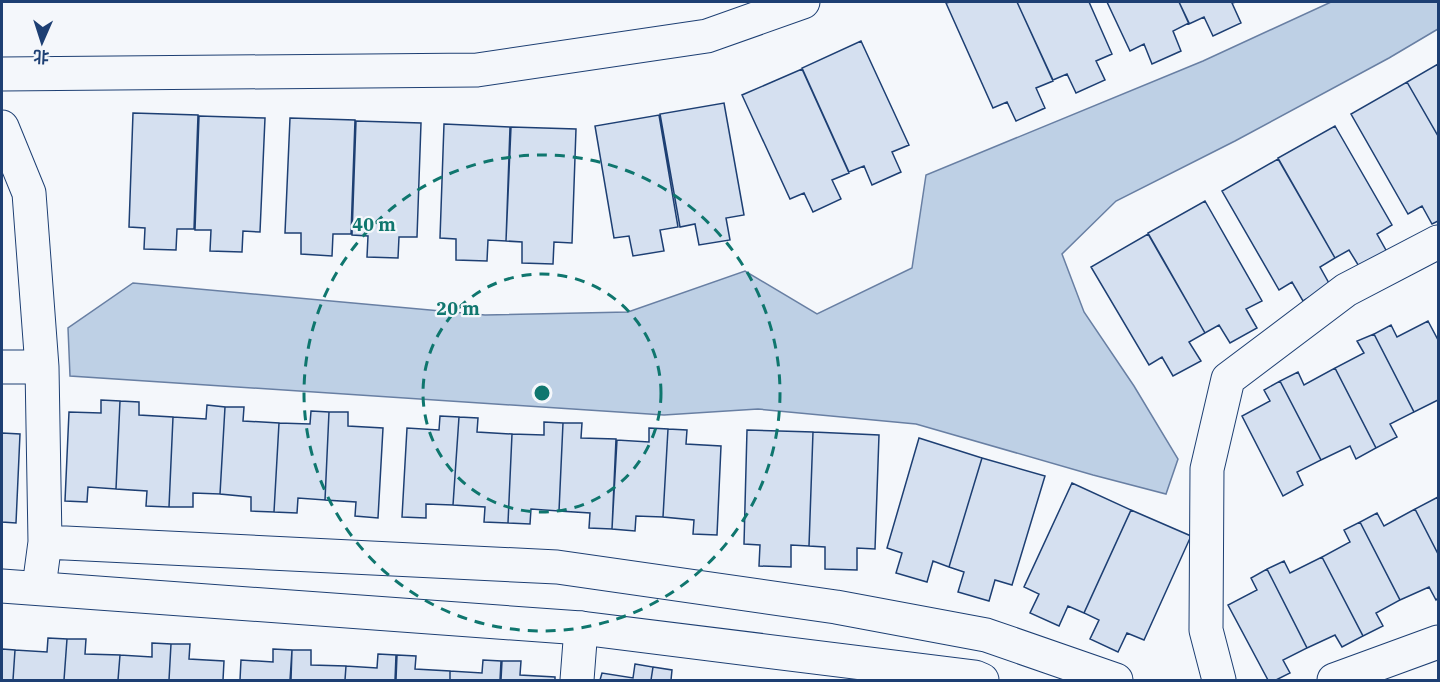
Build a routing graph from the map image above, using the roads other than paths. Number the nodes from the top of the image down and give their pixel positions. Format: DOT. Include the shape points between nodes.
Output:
graph roads {
  1 [pos="803,2"];
  2 [pos="2,74"];
  3 [pos="2,127"];
  4 [pos="1438,242"];
  5 [pos="2,366"];
  6 [pos="42,367"];
  7 [pos="45,542"];
  8 [pos="2,586"];
  9 [pos="39,587"];
  10 [pos="581,628"];
  11 [pos="1438,642"];
  12 [pos="577,681"];
  13 [pos="982,681"];
  14 [pos="1116,681"];
  15 [pos="1219,681"];
  16 [pos="1334,681"];
  1 -- 2 [label="street" via="707,36 477,70"];
  3 -- 6 [label="street" via="29,193"];
  4 -- 15 [label="street" via="1346,291 1228,379 1207,469 1206,630"];
  5 -- 6 [label="street"];
  6 -- 7 [label="street"];
  7 -- 9 [label="street"];
  7 -- 14 [label="street" via="557,567 836,607 986,635"];
  8 -- 9 [label="street"];
  9 -- 10 [label="street"];
  10 -- 12 [label="street"];
  10 -- 13 [label="street" via="975,677"];
  11 -- 16 [label="street"];
}
